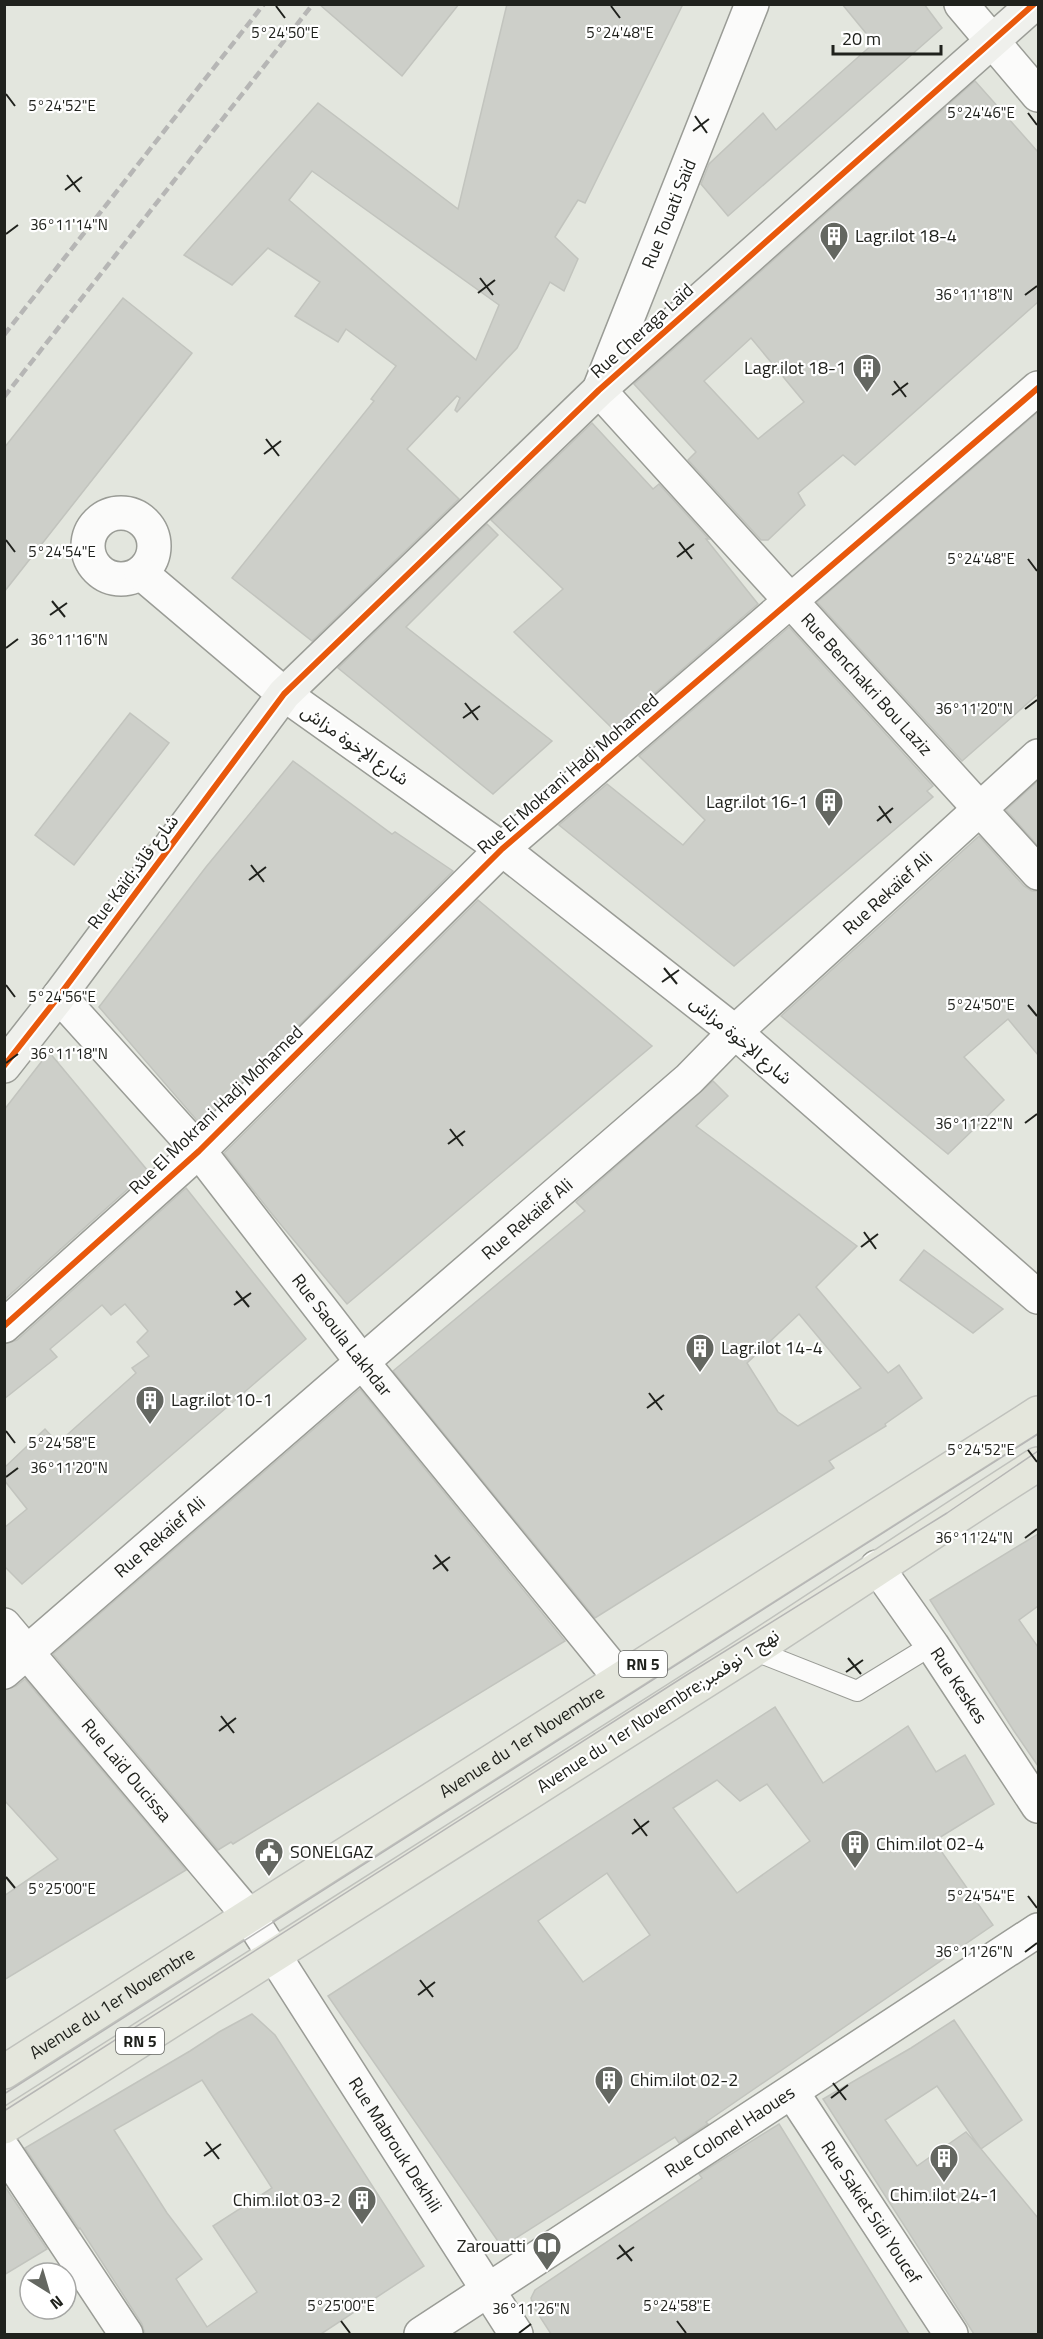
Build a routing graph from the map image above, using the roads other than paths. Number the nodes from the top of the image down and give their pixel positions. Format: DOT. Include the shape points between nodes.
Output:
graph roads {
  1 [pos="752,4"];
  2 [pos="961,4"];
  3 [pos="1034,4"];
  4 [pos="992,41"];
  5 [pos="1038,95"];
  6 [pos="1038,388"];
  7 [pos="599,390"];
  8 [pos="141,573"];
  9 [pos="790,601"];
  10 [pos="284,694"];
  11 [pos="1038,756"];
  12 [pos="982,808"];
  13 [pos="502,849"];
  14 [pos="1038,873"];
  15 [pos="59,996"];
  16 [pos="735,1032"];
  17 [pos="4,1066"];
  18 [pos="199,1151"];
  19 [pos="1038,1297"];
  20 [pos="4,1326"];
  21 [pos="362,1362"];
  22 [pos="1038,1413"];
  23 [pos="1038,1464"];
  24 [pos="877,1568"];
  25 [pos="4,1625"];
  26 [pos="932,1645"];
  27 [pos="753,1650"];
  28 [pos="16,1663"];
  29 [pos="620,1678"];
  30 [pos="1038,1806"];
  31 [pos="249,1916"];
  32 [pos="1038,1930"];
  33 [pos="276,1956"];
  34 [pos="4,2072"];
  35 [pos="792,2092"];
  36 [pos="4,2127"];
  37 [pos="4,2150"];
  38 [pos="488,2290"];
  39 [pos="126,2334"];
  40 [pos="421,2334"];
  41 [pos="516,2334"];
  42 [pos="951,2334"];
  1 -- 7 [label="street, Rue Touati Saïd"];
  2 -- 4 [label="street"];
  3 -- 4 [label="street, Rue Cheraga Laïd"];
  4 -- 5 [label="street"];
  4 -- 7 [label="street, Rue Cheraga Laïd"];
  6 -- 9 [label="street, Rue El Mokrani Hadj Mohamed"];
  7 -- 9 [label="street, Rue Benchakri Bou Laziz"];
  7 -- 10 [label="street, Rue Cheraga Laïd"];
  8 -- 10 [label="street, شارع الإخوة مزاش"];
  9 -- 12 [label="street, Rue Benchakri Bou Laziz"];
  9 -- 13 [label="street, Rue El Mokrani Hadj Mohamed"];
  10 -- 13 [label="street, شارع الإخوة مزاش"];
  10 -- 15 [label="street, Rue Kaïd;شارع قائد"];
  11 -- 12 [label="street, Rue Rekaïef Ali"];
  12 -- 14 [label="street, Rue Benchakri Bou Laziz"];
  12 -- 16 [label="street, Rue Rekaïef Ali"];
  13 -- 16 [label="street, شارع الإخوة مزاش"];
  13 -- 18 [label="street, Rue El Mokrani Hadj Mohamed"];
  15 -- 17 [label="street, Rue Kaïd;شارع قائد"];
  15 -- 18 [label="street, Rue Saoula Lakhdar"];
  16 -- 19 [label="street, شارع الإخوة مزاش"];
  16 -- 21 [label="street, Rue Rekaïef Ali" via="689,1079"];
  18 -- 20 [label="street, Rue El Mokrani Hadj Mohamed"];
  18 -- 21 [label="street, Rue Saoula Lakhdar"];
  21 -- 28 [label="street, Rue Rekaïef Ali"];
  21 -- 29 [label="street, Rue Saoula Lakhdar"];
  22 -- 29 [label="main road, Avenue du 1er Novembre / RN 5"];
  23 -- 24 [label="main road, Avenue du 1er Novembre;نهج 1 نوفمبر / RN 5"];
  24 -- 26 [label="street, Rue Keskes"];
  24 -- 27 [label="main road, Avenue du 1er Novembre;نهج 1 نوفمبر / RN 5"];
  25 -- 28 [label="street, Rue Laïd Oucissa"];
  26 -- 27 [label="lane" via="857,1691"];
  26 -- 30 [label="street, Rue Keskes"];
  27 -- 33 [label="main road, Avenue du 1er Novembre;نهج 1 نوفمبر / RN 5"];
  28 -- 31 [label="street, Rue Laïd Oucissa"];
  29 -- 31 [label="main road, Avenue du 1er Novembre / RN 5"];
  31 -- 33 [label="street, Rue Laïd Oucissa"];
  31 -- 34 [label="main road, Avenue du 1er Novembre / RN 5"];
  32 -- 35 [label="street, Rue Colonel Haoues"];
  33 -- 36 [label="main road, RN 5"];
  33 -- 38 [label="street, Rue Mabrouk Dekhili"];
  35 -- 38 [label="street, Rue Colonel Haoues"];
  35 -- 42 [label="street, Rue Sakiet Sidi Youcef"];
  37 -- 39 [label="street"];
  38 -- 40 [label="street, Rue Colonel Haoues"];
  38 -- 41 [label="street, Rue Mabrouk Dekhili"];
}
